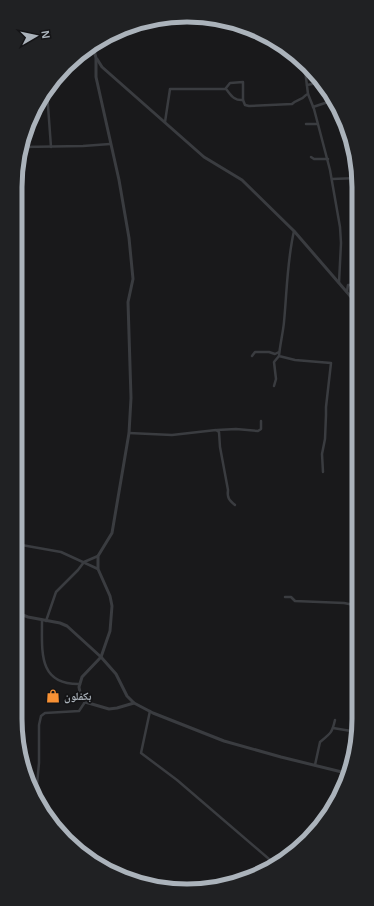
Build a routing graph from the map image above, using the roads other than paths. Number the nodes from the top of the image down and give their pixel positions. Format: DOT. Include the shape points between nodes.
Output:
graph roads {
  1 [pos="94,51"];
  2 [pos="96,58"];
  3 [pos="305,71"];
  4 [pos="315,83"];
  5 [pos="307,85"];
  6 [pos="226,89"];
  7 [pos="308,94"];
  8 [pos="47,99"];
  9 [pos="243,100"];
  10 [pos="328,102"];
  11 [pos="313,107"];
  12 [pos="165,122"];
  13 [pos="306,124"];
  14 [pos="317,124"];
  15 [pos="110,144"];
  16 [pos="27,147"];
  17 [pos="51,147"];
  18 [pos="311,157"];
  19 [pos="328,159"];
  20 [pos="352,178"];
  21 [pos="332,179"];
  22 [pos="294,231"];
  23 [pos="339,283"];
  24 [pos="352,285"];
  25 [pos="347,292"];
  26 [pos="352,298"];
  27 [pos="280,354"];
  28 [pos="252,356"];
  29 [pos="274,386"];
  30 [pos="261,421"];
  31 [pos="216,430"];
  32 [pos="129,433"];
  33 [pos="323,472"];
  34 [pos="235,505"];
  35 [pos="22,545"];
  36 [pos="98,556"];
  37 [pos="84,562"];
  38 [pos="98,569"];
  39 [pos="285,597"];
  40 [pos="352,605"];
  41 [pos="22,614"];
  42 [pos="44,621"];
  43 [pos="101,657"];
  44 [pos="80,684"];
  45 [pos="85,702"];
  46 [pos="134,703"];
  47 [pos="150,711"];
  48 [pos="335,720"];
  49 [pos="333,728"];
  50 [pos="352,731"];
  51 [pos="315,765"];
  52 [pos="343,772"];
  53 [pos="37,786"];
  54 [pos="271,861"];
  1 -- 2 [label="street"];
  2 -- 12 [label="street" via="102,67"];
  2 -- 15 [label="street" via="96,77"];
  3 -- 5 [label="street"];
  4 -- 5 [label="street"];
  5 -- 7 [label="street"];
  6 -- 9 [label="street" via="233,98"];
  6 -- 9 [label="street" via="230,83 244,82"];
  6 -- 12 [label="street" via="170,89"];
  7 -- 9 [label="street" via="292,104 249,106 245,105"];
  7 -- 11 [label="street"];
  8 -- 17 [label="street"];
  10 -- 11 [label="street"];
  11 -- 14 [label="street"];
  12 -- 22 [label="street" via="204,157 242,180"];
  13 -- 14 [label="street"];
  14 -- 19 [label="street"];
  15 -- 17 [label="street"];
  15 -- 32 [label="street" via="129,238 133,279 128,302 131,398"];
  16 -- 17 [label="street"];
  18 -- 19 [label="street"];
  19 -- 21 [label="street"];
  20 -- 21 [label="street"];
  21 -- 23 [label="street" via="340,227"];
  22 -- 23 [label="street"];
  22 -- 27 [label="street"];
  23 -- 25 [label="street"];
  24 -- 25 [label="street" via="348,285"];
  25 -- 26 [label="street"];
  27 -- 28 [label="street" via="255,352"];
  27 -- 29 [label="street" via="274,362"];
  27 -- 33 [label="street" via="295,360 331,363 322,454"];
  30 -- 31 [label="street" via="261,429 258,431"];
  31 -- 32 [label="street" via="172,435"];
  31 -- 34 [label="street" via="219,432 228,500"];
  32 -- 36 [label="street" via="112,533"];
  35 -- 37 [label="street" via="61,552"];
  36 -- 37 [label="street"];
  36 -- 38 [label="street"];
  37 -- 38 [label="street"];
  37 -- 42 [label="street" via="56,592"];
  38 -- 43 [label="street" via="112,606 110,631"];
  39 -- 40 [label="street" via="295,601"];
  41 -- 42 [label="street"];
  42 -- 43 [label="street" via="67,626"];
  42 -- 44 [label="street" via="43,657 49,674 65,683"];
  43 -- 44 [label="street" via="82,677"];
  43 -- 46 [label="street" via="116,674 127,696"];
  44 -- 45 [label="street" via="81,698"];
  45 -- 46 [label="street" via="109,709"];
  45 -- 53 [label="street" via="79,711 45,713 41,716"];
  46 -- 47 [label="street"];
  47 -- 51 [label="street" via="224,741"];
  47 -- 54 [label="street" via="140,753 177,780"];
  48 -- 49 [label="street"];
  49 -- 50 [label="street"];
  49 -- 51 [label="street" via="330,736 320,742"];
  51 -- 52 [label="street"];
}
